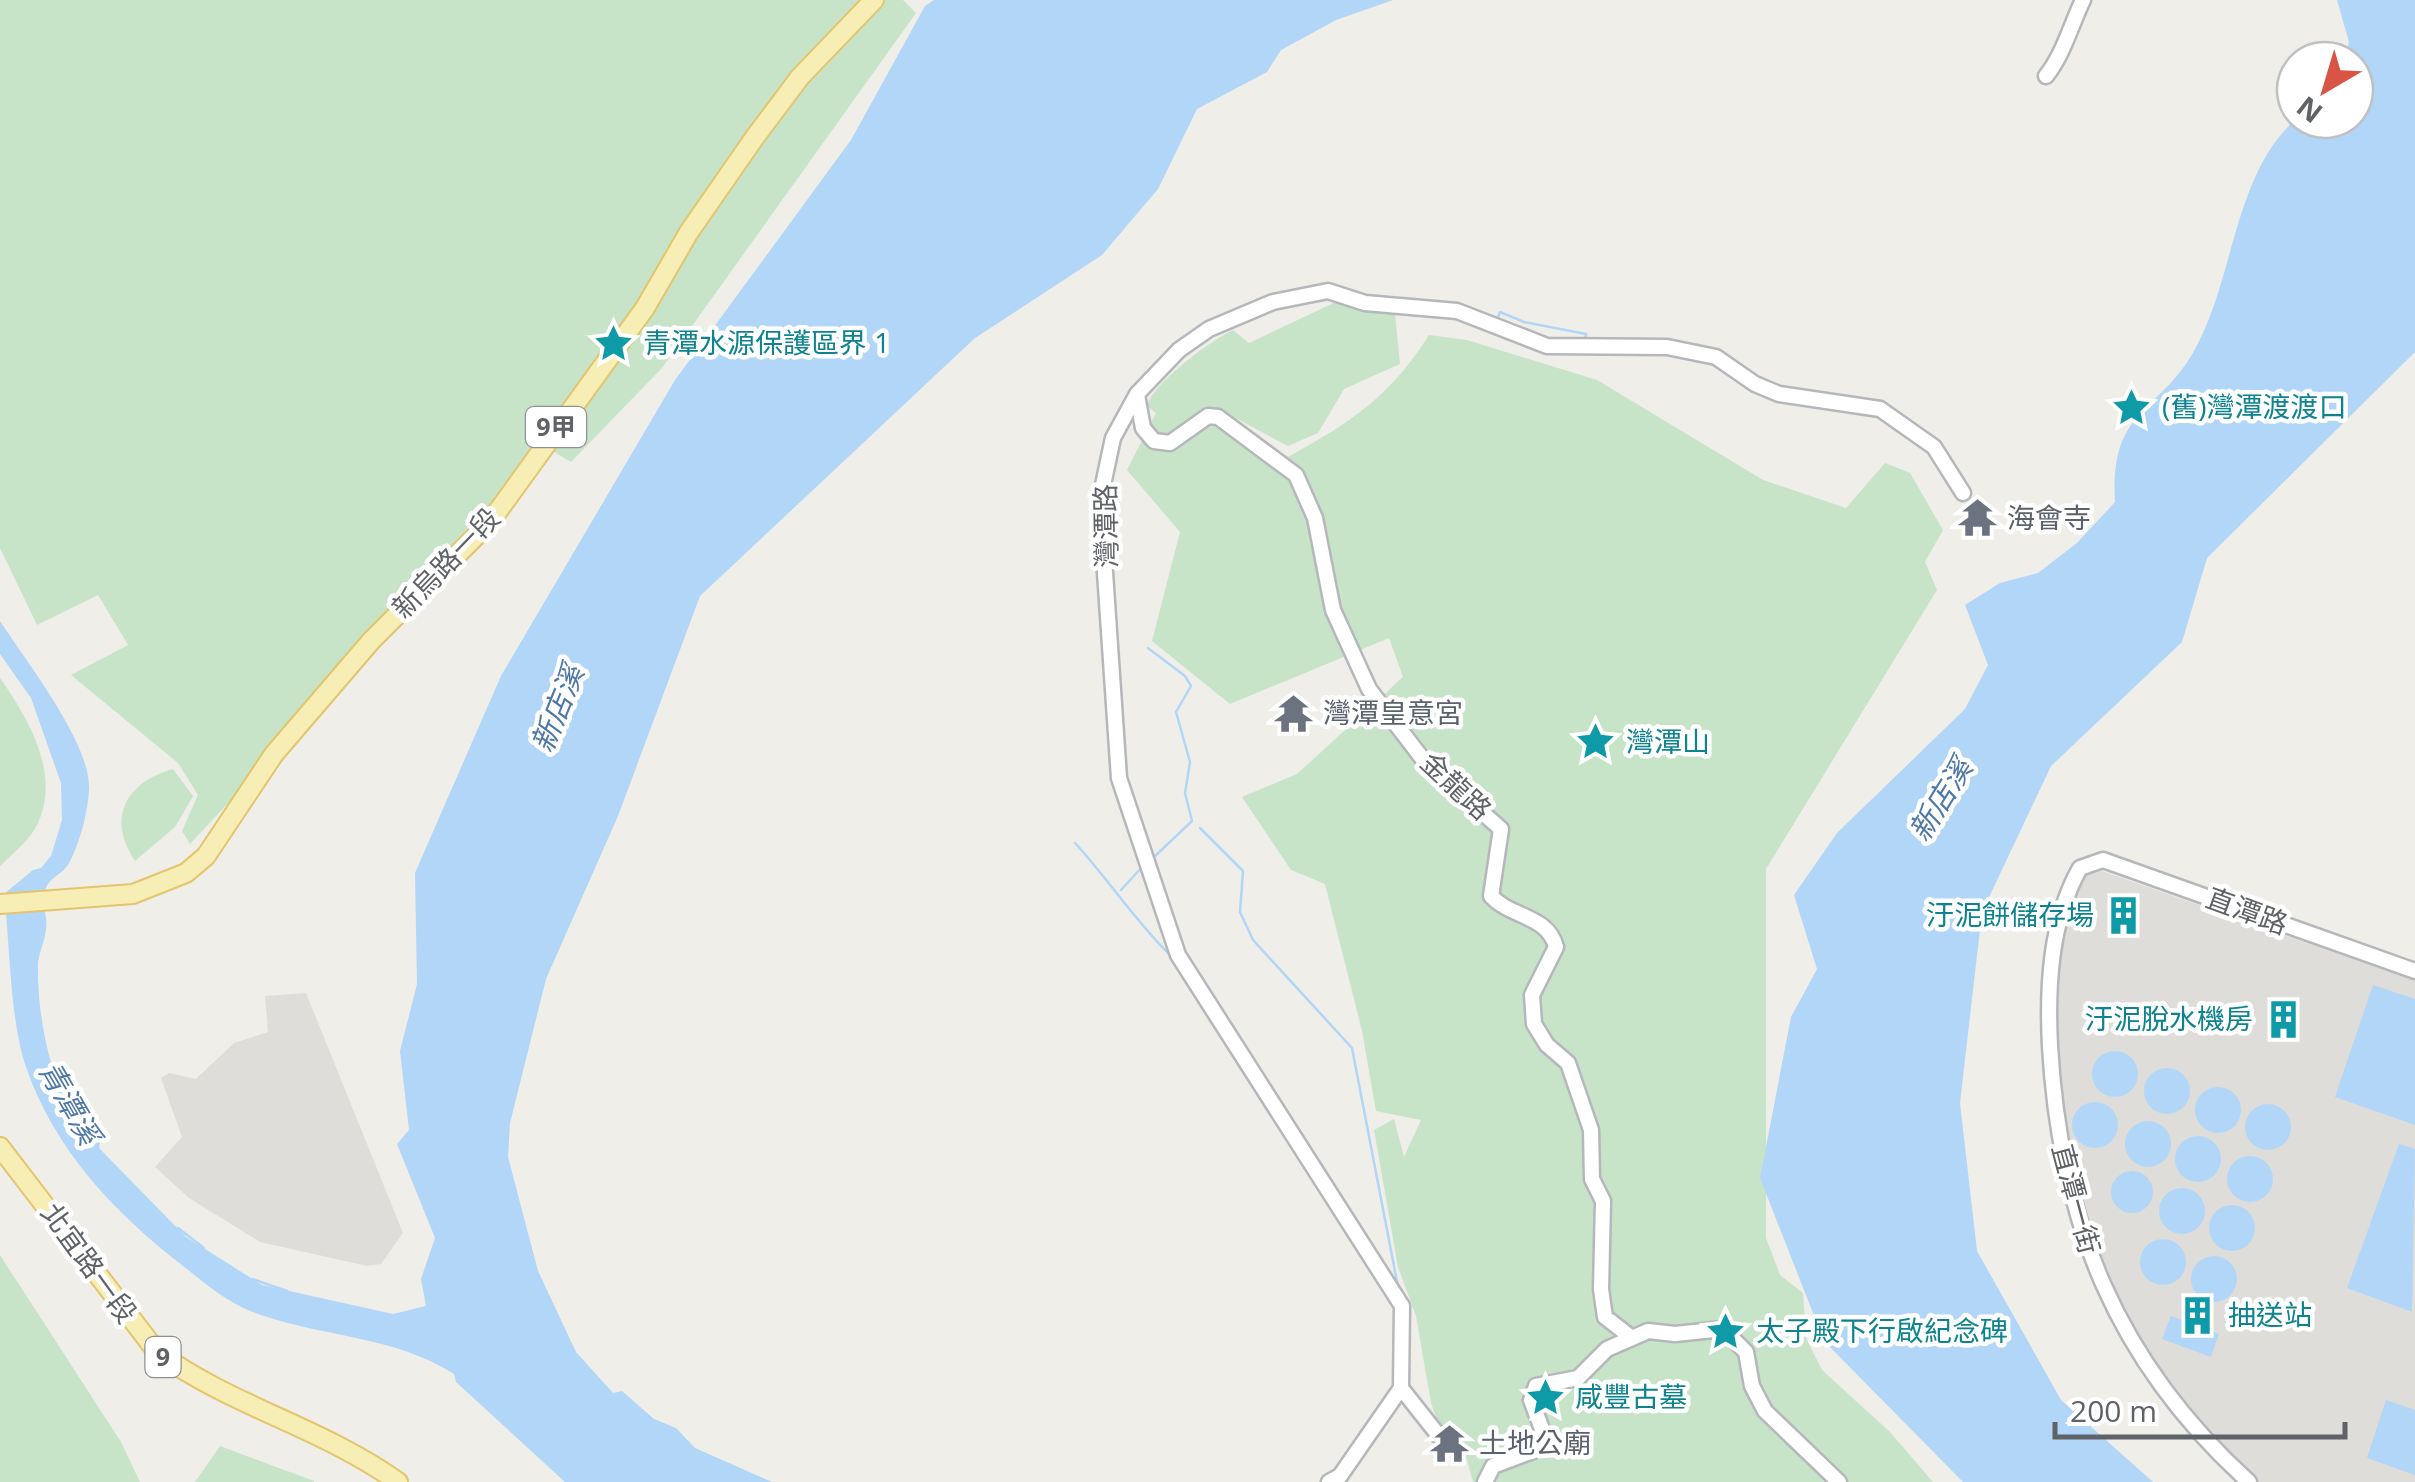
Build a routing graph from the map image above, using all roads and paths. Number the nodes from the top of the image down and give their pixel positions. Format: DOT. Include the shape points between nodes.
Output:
graph roads {
  1 [pos="874,0"];
  2 [pos="2083,0"];
  3 [pos="2046,76"];
  4 [pos="1137,394"];
  5 [pos="1962,493"];
  6 [pos="2080,868"];
  7 [pos="0,904"];
  8 [pos="2415,972"];
  9 [pos="0,1147"];
  10 [pos="0,1164"];
  11 [pos="1632,1338"];
  12 [pos="1400,1388"];
  13 [pos="1454,1436"];
  14 [pos="1337,1480"];
  15 [pos="377,1482"];
  16 [pos="398,1482"];
  17 [pos="1485,1482"];
  18 [pos="1839,1482"];
  19 [pos="2249,1482"];
  1 -- 7 [label="main road, 新烏路一段 / 9甲" via="800,77 755,137 645,308 490,522 371,641 274,754 206,856 144,891"];
  2 -- 3 [label="street"];
  4 -- 5 [label="street, 灣潭路" via="1209,329 1273,302 1328,292 1365,303 1457,311 1547,346 1667,347 1716,356 1779,394 1880,409 1934,448"];
  4 -- 11 [label="street, 金龍路" via="1143,428 1154,441 1170,443 1208,416 1218,417 1296,476 1314,518 1333,610 1369,689 1425,762 1501,829 1491,896 1553,935 1556,947 1532,995 1534,1024 1568,1063 1582,1096 1592,1179 1603,1201 1605,1317"];
  4 -- 12 [label="street, 灣潭路" via="1113,438 1100,499 1119,778 1178,955 1402,1306"];
  6 -- 8 [label="street, 直潭路" via="2103,860 2124,866"];
  6 -- 19 [label="street, 直潭一街" via="2054,949 2048,1008 2068,1190 2126,1332 2188,1422"];
  9 -- 16 [label="main road, 北宜路一段 / 9" via="157,1352 186,1374 352,1452"];
  10 -- 15 [label="main road, 北宜路一段 / 9" via="152,1361"];
  11 -- 17 [label="street" via="1578,1378 1536,1386 1531,1400 1545,1436 1534,1451 1493,1466"];
  11 -- 18 [label="street" via="1723,1328 1746,1352 1765,1411"];
  12 -- 13 [label="street" via="1439,1436"];
  12 -- 14 [label="street"];
}
